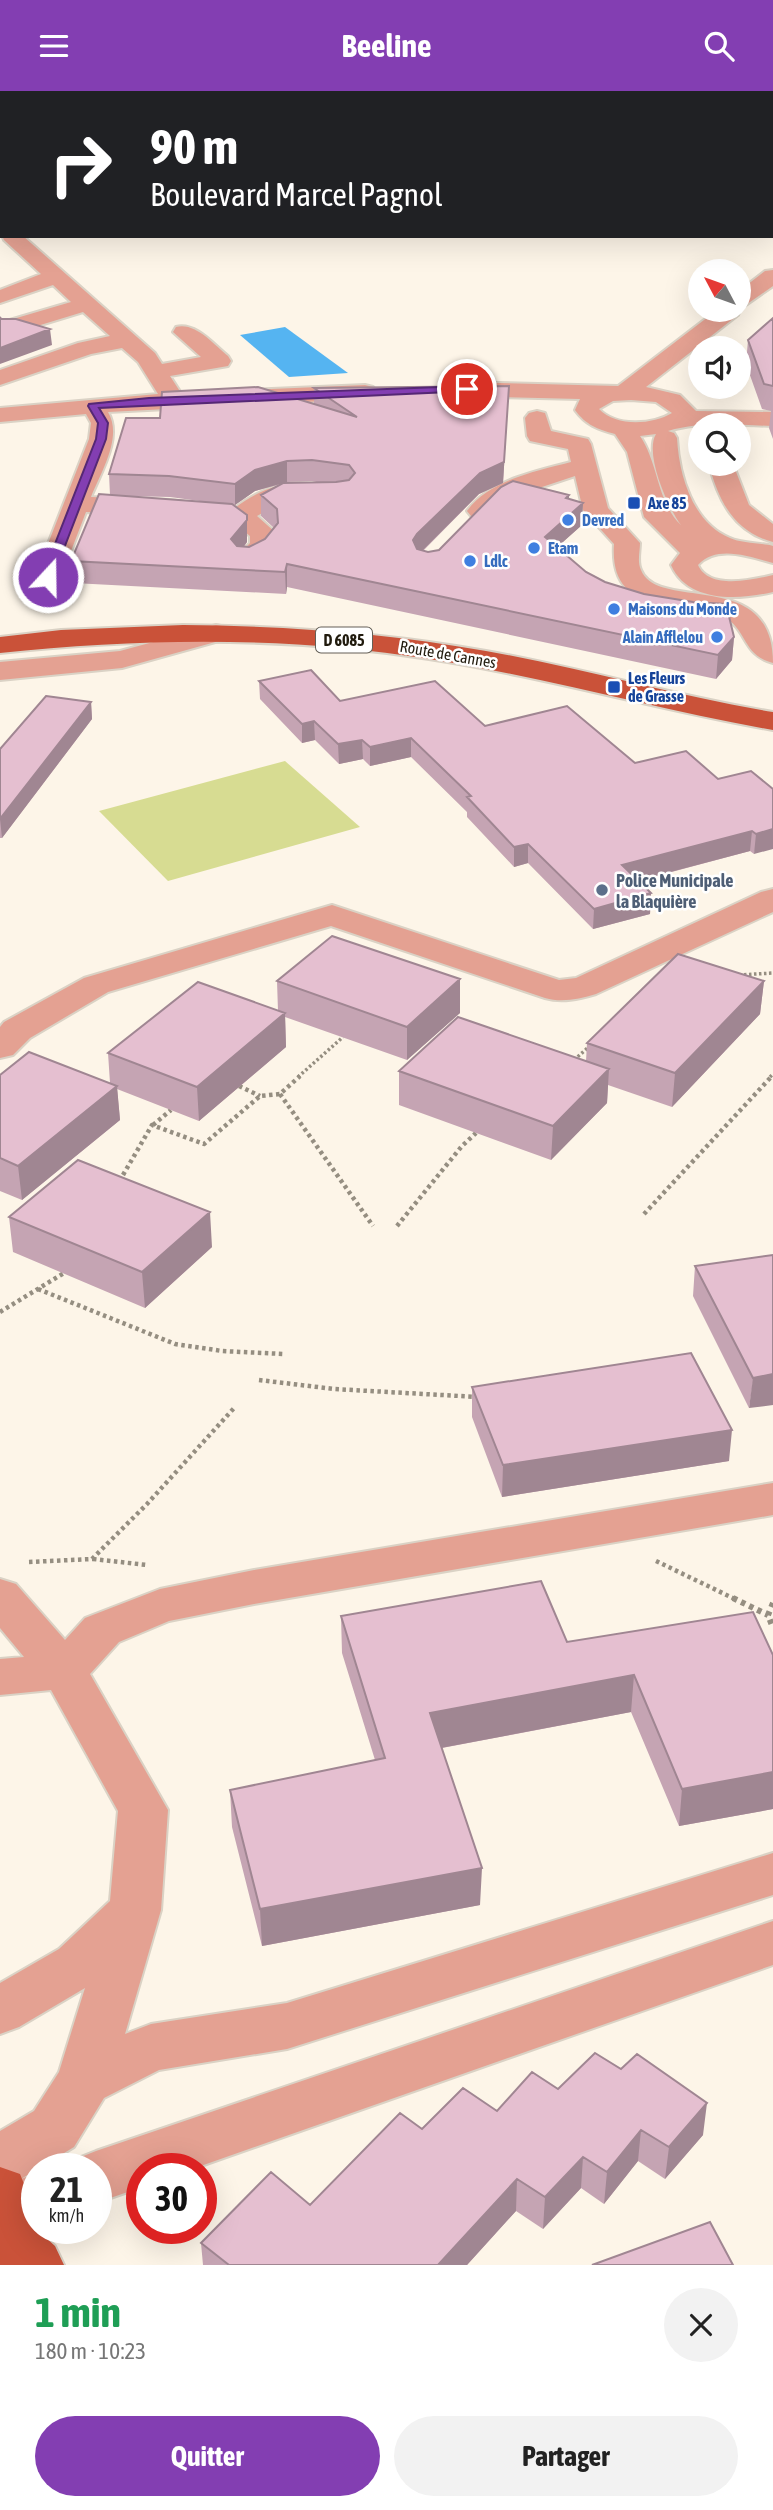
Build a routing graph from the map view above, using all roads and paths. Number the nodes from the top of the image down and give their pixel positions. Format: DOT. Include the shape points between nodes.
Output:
graph roads {
  1 [pos="13,238"];
  2 [pos="56,276"];
  3 [pos="773,276"];
  4 [pos="751,293"];
  5 [pos="0,297"];
  6 [pos="86,304"];
  7 [pos="715,322"];
  8 [pos="11,327"];
  9 [pos="184,332"];
  10 [pos="126,339"];
  11 [pos="156,372"];
  12 [pos="0,378"];
  13 [pos="440,390"];
  14 [pos="520,390"];
  15 [pos="384,391"];
  16 [pos="623,393"];
  17 [pos="174,400"];
  18 [pos="93,406"];
  19 [pos="587,410"];
  20 [pos="773,413"];
  21 [pos="0,415"];
  22 [pos="674,417"];
  23 [pos="537,418"];
  24 [pos="623,428"];
  25 [pos="761,433"];
  26 [pos="583,466"];
  27 [pos="725,476"];
  28 [pos="340,494"];
  29 [pos="76,503"];
  30 [pos="241,516"];
  31 [pos="464,529"];
  32 [pos="729,547"];
  33 [pos="772,550"];
  34 [pos="247,560"];
  35 [pos="627,561"];
  36 [pos="689,561"];
  37 [pos="48,577"];
  38 [pos="773,583"];
  39 [pos="721,597"];
  40 [pos="773,611"];
  41 [pos="216,633"];
  42 [pos="0,645"];
  43 [pos="773,654"];
  44 [pos="0,671"];
  45 [pos="682,701"];
  46 [pos="773,712"];
  47 [pos="773,721"];
  48 [pos="773,899"];
  49 [pos="343,1037"];
  50 [pos="0,1047"];
  51 [pos="773,1074"];
  52 [pos="239,1086"];
  53 [pos="280,1094"];
  54 [pos="260,1096"];
  55 [pos="171,1110"];
  56 [pos="152,1125"];
  57 [pos="476,1133"];
  58 [pos="123,1175"];
  59 [pos="644,1214"];
  60 [pos="373,1226"];
  61 [pos="397,1226"];
  62 [pos="64,1273"];
  63 [pos="37,1289"];
  64 [pos="0,1312"];
  65 [pos="283,1354"];
  66 [pos="259,1380"];
  67 [pos="485,1398"];
  68 [pos="235,1407"];
  69 [pos="773,1499"];
  70 [pos="592,1530"];
  71 [pos="13,1579"];
  72 [pos="773,1604"];
  73 [pos="768,1615"];
  74 [pos="773,1628"];
  75 [pos="64,1671"];
  76 [pos="0,1677"];
  77 [pos="773,1874"];
  78 [pos="135,1910"];
  79 [pos="773,1943"];
  80 [pos="0,2011"];
  81 [pos="83,2081"];
  82 [pos="112,2171"];
  83 [pos="14,2219"];
  1 -- 2 [label="street"];
  2 -- 5 [label="street"];
  2 -- 6 [label="street"];
  3 -- 4 [label="street"];
  6 -- 8 [label="street"];
  6 -- 10 [label="street"];
  7 -- 16 [label="street"];
  9 -- 11 [label="street" via="220,361"];
  10 -- 11 [label="street"];
  10 -- 12 [label="street"];
  11 -- 17 [label="street"];
  13 -- 14 [label="street"];
  14 -- 16 [label="street"];
  14 -- 19 [label="street"];
  15 -- 17 [label="street"];
  16 -- 19 [label="street" via="596,399"];
  16 -- 22 [label="street" via="651,394"];
  17 -- 18 [label="street"];
  18 -- 21 [label="street"];
  18 -- 29 [label="street" via="103,423 101,439"];
  19 -- 24 [label="street" via="599,422"];
  20 -- 22 [label="street" via="738,407"];
  22 -- 24 [label="street"];
  22 -- 25 [label="street" via="715,417"];
  22 -- 32 [label="street" via="664,453 686,514 706,535"];
  23 -- 26 [label="street" via="539,436 579,444"];
  24 -- 36 [label="street" via="639,452 657,517"];
  26 -- 31 [label="street" via="538,479 490,501"];
  26 -- 35 [label="street" via="596,510 627,543"];
  27 -- 33 [label="street" via="734,505"];
  28 -- 30 [label="street" via="281,492 257,502"];
  29 -- 30 [label="street"];
  29 -- 37 [label="street"];
  30 -- 34 [label="street" via="263,533 263,545"];
  32 -- 33 [label="street"];
  32 -- 36 [label="street"];
  35 -- 36 [label="street"];
  35 -- 39 [label="street" via="633,578 649,591"];
  36 -- 39 [label="street" via="699,582"];
  38 -- 39 [label="street"];
  39 -- 40 [label="street"];
  39 -- 43 [label="street" via="744,617 763,650"];
  41 -- 42 [label="main road, Route de Cannes / D 6085"];
  41 -- 44 [label="street" via="122,659"];
  41 -- 45 [label="main road, Route de Cannes / D 6085" via="382,643"];
  45 -- 46 [label="main road, Route de Cannes / D 6085"];
  45 -- 47 [label="main road, Route de Cannes / D 6085"];
  48 -- 50 [label="street" via="584,987 557,991 332,915 96,985 18,1030"];
  49 -- 53 [label="path"];
  51 -- 59 [label="path"];
  52 -- 54 [label="path"];
  53 -- 54 [label="path"];
  53 -- 60 [label="path"];
  54 -- 56 [label="path" via="204,1144"];
  55 -- 56 [label="path"];
  56 -- 58 [label="path"];
  57 -- 61 [label="path"];
  62 -- 63 [label="path"];
  63 -- 64 [label="path"];
  63 -- 65 [label="path" via="175,1344 222,1352"];
  66 -- 67 [label="path"];
  68 -- 71 [label="path" via="92,1559"];
  69 -- 70 [label="street"];
  70 -- 73 [label="path"];
  70 -- 75 [label="street" via="160,1606 102,1630"];
  71 -- 75 [label="street"];
  72 -- 73 [label="path"];
  73 -- 74 [label="path"];
  75 -- 76 [label="street"];
  75 -- 78 [label="street" via="143,1810"];
  77 -- 81 [label="street" via="288,2026 151,2048"];
  78 -- 80 [label="street" via="78,1965"];
  78 -- 81 [label="street"];
  79 -- 82 [label="street"];
  81 -- 83 [label="street" via="54,2129"];
}
